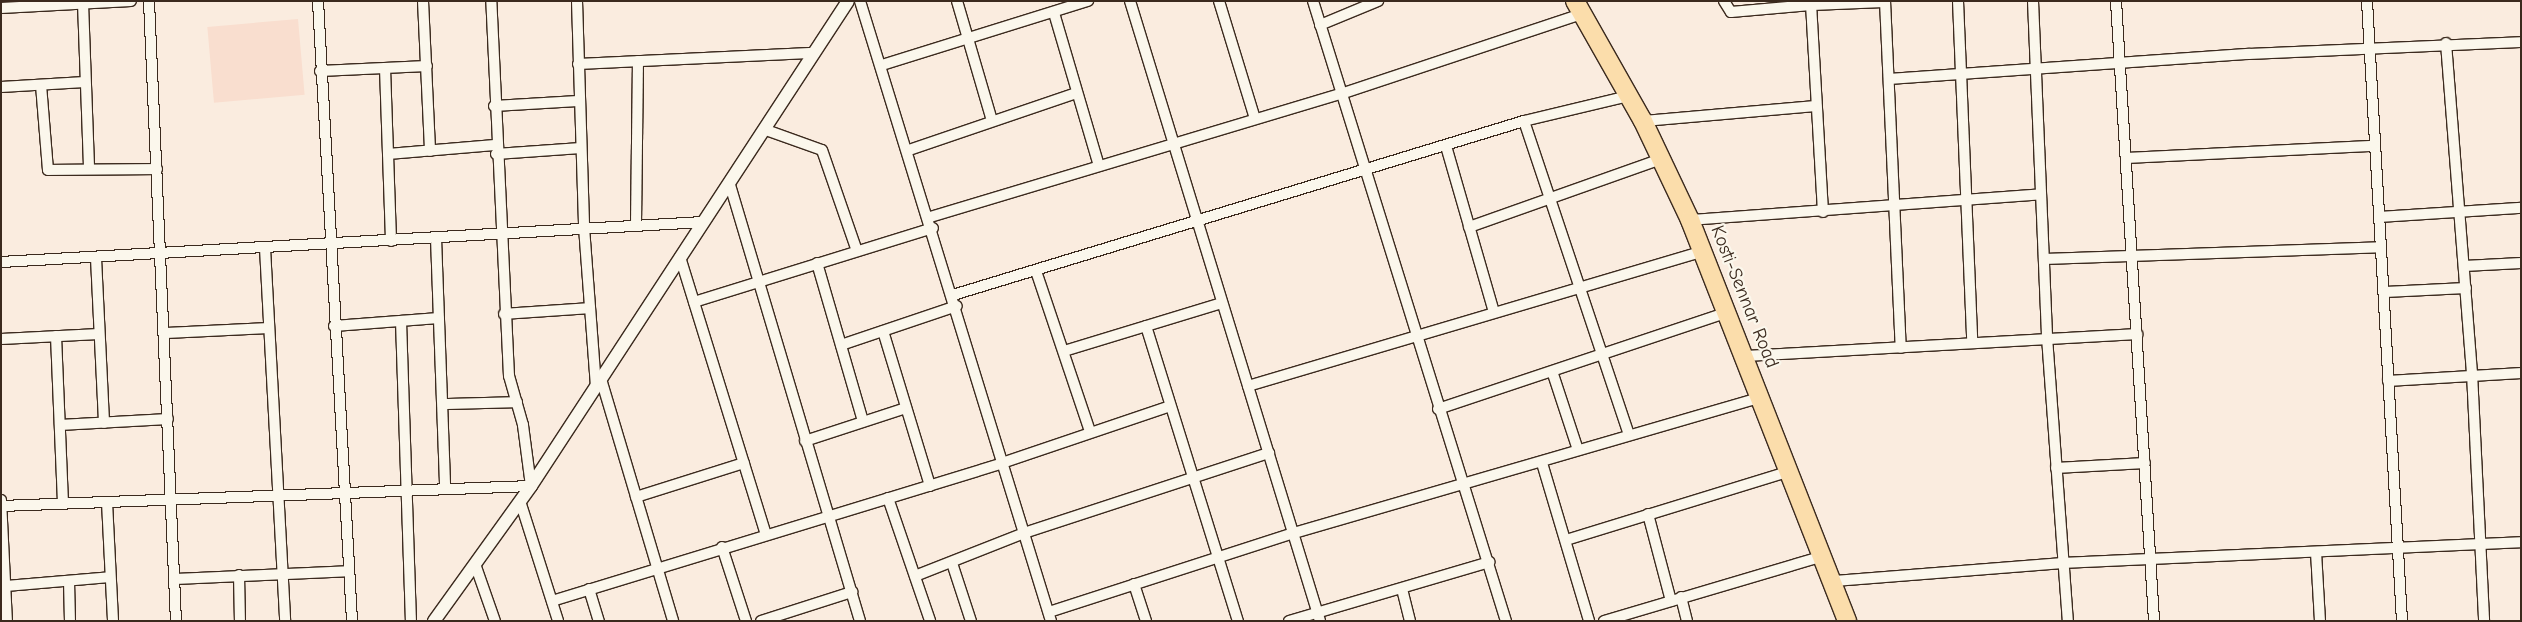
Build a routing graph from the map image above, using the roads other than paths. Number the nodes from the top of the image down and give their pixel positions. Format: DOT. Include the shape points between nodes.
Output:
graph roads {
  1 [pos="131,1"];
  2 [pos="149,1"];
  3 [pos="318,1"];
  4 [pos="423,1"];
  5 [pos="491,1"];
  6 [pos="577,1"];
  7 [pos="848,1"];
  8 [pos="860,1"];
  9 [pos="957,1"];
  10 [pos="1088,1"];
  11 [pos="1130,1"];
  12 [pos="1219,1"];
  13 [pos="1313,1"];
  14 [pos="1378,1"];
  15 [pos="1724,1"];
  16 [pos="1958,1"];
  17 [pos="2033,1"];
  18 [pos="2116,1"];
  19 [pos="2367,1"];
  20 [pos="1885,2"];
  21 [pos="39,3"];
  22 [pos="83,3"];
  23 [pos="1776,5"];
  24 [pos="1811,5"];
  25 [pos="1,8"];
  26 [pos="1578,8"];
  27 [pos="1054,13"];
  28 [pos="1320,26"];
  29 [pos="968,39"];
  30 [pos="2521,42"];
  31 [pos="2446,43"];
  32 [pos="2369,48"];
  33 [pos="815,54"];
  34 [pos="638,61"];
  35 [pos="2120,63"];
  36 [pos="578,64"];
  37 [pos="882,65"];
  38 [pos="427,66"];
  39 [pos="385,68"];
  40 [pos="2035,68"];
  41 [pos="320,71"];
  42 [pos="1961,72"];
  43 [pos="1890,79"];
  44 [pos="85,82"];
  45 [pos="41,85"];
  46 [pos="1,86"];
  47 [pos="1076,93"];
  48 [pos="1341,94"];
  49 [pos="1629,96"];
  50 [pos="578,101"];
  51 [pos="494,106"];
  52 [pos="1816,106"];
  53 [pos="1255,119"];
  54 [pos="992,121"];
  55 [pos="1524,121"];
  56 [pos="1644,121"];
  57 [pos="766,130"];
  58 [pos="1171,144"];
  59 [pos="1446,146"];
  60 [pos="2375,146"];
  61 [pos="581,148"];
  62 [pos="496,150"];
  63 [pos="909,150"];
  64 [pos="430,151"];
  65 [pos="388,154"];
  66 [pos="2126,158"];
  67 [pos="1662,159"];
  68 [pos="1099,166"];
  69 [pos="157,168"];
  70 [pos="89,169"];
  71 [pos="1366,171"];
  72 [pos="730,185"];
  73 [pos="2040,194"];
  74 [pos="1550,197"];
  75 [pos="1966,199"];
  76 [pos="1897,207"];
  77 [pos="2521,208"];
  78 [pos="2460,210"];
  79 [pos="1823,212"];
  80 [pos="930,217"];
  81 [pos="2380,217"];
  82 [pos="1690,220"];
  83 [pos="704,222"];
  84 [pos="1198,222"];
  85 [pos="636,224"];
  86 [pos="584,227"];
  87 [pos="1469,227"];
  88 [pos="933,228"];
  89 [pos="499,234"];
  90 [pos="436,238"];
  91 [pos="392,240"];
  92 [pos="330,244"];
  93 [pos="2382,247"];
  94 [pos="265,248"];
  95 [pos="1702,250"];
  96 [pos="857,251"];
  97 [pos="162,253"];
  98 [pos="2132,256"];
  99 [pos="96,258"];
  100 [pos="680,258"];
  101 [pos="2044,259"];
  102 [pos="1,262"];
  103 [pos="817,263"];
  104 [pos="2521,263"];
  105 [pos="2464,266"];
  106 [pos="1036,271"];
  107 [pos="757,282"];
  108 [pos="1581,287"];
  109 [pos="2466,288"];
  110 [pos="2386,292"];
  111 [pos="954,295"];
  112 [pos="694,302"];
  113 [pos="1222,303"];
  114 [pos="957,306"];
  115 [pos="590,308"];
  116 [pos="1494,312"];
  117 [pos="1728,312"];
  118 [pos="504,314"];
  119 [pos="439,318"];
  120 [pos="401,321"];
  121 [pos="334,326"];
  122 [pos="1146,326"];
  123 [pos="269,328"];
  124 [pos="884,331"];
  125 [pos="166,333"];
  126 [pos="99,334"];
  127 [pos="1416,334"];
  128 [pos="2137,334"];
  129 [pos="56,336"];
  130 [pos="2047,337"];
  131 [pos="1,339"];
  132 [pos="1972,341"];
  133 [pos="841,345"];
  134 [pos="1902,348"];
  135 [pos="1064,351"];
  136 [pos="1605,356"];
  137 [pos="1746,356"];
  138 [pos="2472,373"];
  139 [pos="2521,373"];
  140 [pos="1553,374"];
  141 [pos="2388,381"];
  142 [pos="598,383"];
  143 [pos="1248,386"];
  144 [pos="1762,396"];
  145 [pos="517,402"];
  146 [pos="443,404"];
  147 [pos="1170,406"];
  148 [pos="906,408"];
  149 [pos="1438,409"];
  150 [pos="168,419"];
  151 [pos="863,421"];
  152 [pos="104,422"];
  153 [pos="60,425"];
  154 [pos="1090,431"];
  155 [pos="1629,435"];
  156 [pos="805,441"];
  157 [pos="1578,450"];
  158 [pos="1269,453"];
  159 [pos="744,463"];
  160 [pos="1542,463"];
  161 [pos="2145,463"];
  162 [pos="1002,464"];
  163 [pos="2056,468"];
  164 [pos="1790,470"];
  165 [pos="1193,478"];
  166 [pos="1462,484"];
  167 [pos="445,486"];
  168 [pos="531,486"];
  169 [pos="930,486"];
  170 [pos="405,488"];
  171 [pos="342,490"];
  172 [pos="278,494"];
  173 [pos="636,497"];
  174 [pos="888,498"];
  175 [pos="172,499"];
  176 [pos="1,500"];
  177 [pos="520,501"];
  178 [pos="106,502"];
  179 [pos="63,504"];
  180 [pos="1,506"];
  181 [pos="1648,514"];
  182 [pos="828,516"];
  183 [pos="1024,532"];
  184 [pos="1294,533"];
  185 [pos="766,534"];
  186 [pos="1566,540"];
  187 [pos="2521,542"];
  188 [pos="2480,544"];
  189 [pos="722,547"];
  190 [pos="2399,549"];
  191 [pos="2316,552"];
  192 [pos="1823,556"];
  193 [pos="1218,557"];
  194 [pos="2150,560"];
  195 [pos="1489,562"];
  196 [pos="952,563"];
  197 [pos="2061,563"];
  198 [pos="476,564"];
  199 [pos="656,567"];
  200 [pos="348,571"];
  201 [pos="283,574"];
  202 [pos="239,575"];
  203 [pos="915,576"];
  204 [pos="110,577"];
  205 [pos="175,579"];
  206 [pos="68,581"];
  207 [pos="1833,581"];
  208 [pos="1134,584"];
  209 [pos="6,586"];
  210 [pos="1402,588"];
  211 [pos="589,589"];
  212 [pos="852,592"];
  213 [pos="1676,599"];
  214 [pos="552,600"];
  215 [pos="790,616"];
  216 [pos="1050,616"];
  217 [pos="1319,616"];
  218 [pos="7,621"];
  219 [pos="70,621"];
  220 [pos="113,621"];
  221 [pos="176,621"];
  222 [pos="240,621"];
  223 [pos="285,621"];
  224 [pos="352,621"];
  225 [pos="411,621"];
  226 [pos="434,621"];
  227 [pos="494,621"];
  228 [pos="558,621"];
  229 [pos="600,621"];
  230 [pos="673,621"];
  231 [pos="746,621"];
  232 [pos="761,621"];
  233 [pos="860,621"];
  234 [pos="930,621"];
  235 [pos="971,621"];
  236 [pos="1146,621"];
  237 [pos="1238,621"];
  238 [pos="1289,621"];
  239 [pos="1410,621"];
  240 [pos="1506,621"];
  241 [pos="1589,621"];
  242 [pos="1604,621"];
  243 [pos="1688,621"];
  244 [pos="1847,621"];
  245 [pos="2068,621"];
  246 [pos="2154,621"];
  247 [pos="2320,621"];
  248 [pos="2402,621"];
  249 [pos="2484,621"];
  1 -- 22 [label="street"];
  2 -- 69 [label="street"];
  3 -- 41 [label="street"];
  4 -- 38 [label="street"];
  5 -- 51 [label="street"];
  6 -- 36 [label="street"];
  7 -- 33 [label="street"];
  8 -- 37 [label="street"];
  9 -- 29 [label="street"];
  10 -- 27 [label="street"];
  11 -- 58 [label="street"];
  12 -- 53 [label="street"];
  13 -- 28 [label="street"];
  14 -- 28 [label="street"];
  15 -- 23 [label="street" via="1732,12"];
  16 -- 42 [label="street"];
  17 -- 40 [label="street"];
  18 -- 35 [label="street"];
  19 -- 32 [label="street"];
  20 -- 24 [label="street"];
  20 -- 43 [label="street"];
  21 -- 22 [label="street"];
  21 -- 25 [label="street"];
  22 -- 44 [label="street"];
  23 -- 24 [label="street"];
  24 -- 52 [label="street"];
  26 -- 48 [label="street"];
  26 -- 49 [label="highway, Kosti-Sennar Road"];
  27 -- 29 [label="street"];
  27 -- 47 [label="street"];
  28 -- 48 [label="street"];
  29 -- 37 [label="street"];
  29 -- 54 [label="street"];
  30 -- 31 [label="street"];
  31 -- 32 [label="street"];
  31 -- 78 [label="street"];
  32 -- 35 [label="street"];
  32 -- 60 [label="street"];
  33 -- 34 [label="street"];
  33 -- 57 [label="street"];
  34 -- 36 [label="street"];
  34 -- 85 [label="street"];
  35 -- 40 [label="street"];
  35 -- 66 [label="street"];
  36 -- 50 [label="street"];
  37 -- 63 [label="street"];
  38 -- 39 [label="street"];
  38 -- 64 [label="street"];
  39 -- 41 [label="street"];
  39 -- 65 [label="street"];
  40 -- 42 [label="street"];
  40 -- 73 [label="street"];
  41 -- 92 [label="street"];
  42 -- 43 [label="street"];
  42 -- 75 [label="street"];
  43 -- 76 [label="street"];
  44 -- 45 [label="street"];
  44 -- 70 [label="street"];
  45 -- 46 [label="street"];
  45 -- 70 [label="street" via="46,168"];
  47 -- 54 [label="street"];
  47 -- 68 [label="street"];
  48 -- 53 [label="street"];
  48 -- 71 [label="street"];
  49 -- 55 [label="street"];
  49 -- 56 [label="highway, Kosti-Sennar Road"];
  50 -- 51 [label="street"];
  50 -- 61 [label="street"];
  51 -- 62 [label="street"];
  52 -- 56 [label="street"];
  52 -- 79 [label="street"];
  53 -- 58 [label="street"];
  54 -- 63 [label="street"];
  55 -- 59 [label="street"];
  55 -- 74 [label="street"];
  56 -- 67 [label="highway, Kosti-Sennar Road"];
  57 -- 72 [label="street"];
  57 -- 96 [label="street" via="822,150"];
  58 -- 68 [label="street"];
  58 -- 84 [label="street"];
  59 -- 71 [label="street"];
  59 -- 87 [label="street"];
  60 -- 66 [label="street"];
  60 -- 81 [label="street"];
  61 -- 62 [label="street"];
  61 -- 86 [label="street"];
  62 -- 64 [label="street"];
  62 -- 89 [label="street"];
  63 -- 80 [label="street"];
  64 -- 65 [label="street"];
  65 -- 91 [label="street"];
  66 -- 98 [label="street"];
  67 -- 74 [label="street"];
  67 -- 82 [label="highway, Kosti-Sennar Road"];
  68 -- 80 [label="street"];
  69 -- 70 [label="street"];
  69 -- 97 [label="street"];
  71 -- 84 [label="street"];
  71 -- 127 [label="street"];
  72 -- 83 [label="street"];
  72 -- 107 [label="street"];
  73 -- 75 [label="street"];
  73 -- 101 [label="street"];
  74 -- 87 [label="street"];
  74 -- 108 [label="street"];
  75 -- 76 [label="street"];
  75 -- 132 [label="street"];
  76 -- 79 [label="street"];
  76 -- 134 [label="street"];
  77 -- 78 [label="street"];
  78 -- 81 [label="street"];
  78 -- 105 [label="street"];
  79 -- 82 [label="street"];
  80 -- 88 [label="street"];
  81 -- 93 [label="street"];
  82 -- 95 [label="highway, Kosti-Sennar Road"];
  83 -- 85 [label="street"];
  83 -- 100 [label="street"];
  84 -- 106 [label="street"];
  84 -- 113 [label="street"];
  85 -- 86 [label="street"];
  86 -- 89 [label="street"];
  86 -- 115 [label="street"];
  87 -- 116 [label="street"];
  88 -- 96 [label="street"];
  88 -- 111 [label="street"];
  89 -- 90 [label="street"];
  89 -- 118 [label="street"];
  90 -- 91 [label="street"];
  90 -- 119 [label="street"];
  91 -- 92 [label="street"];
  92 -- 94 [label="street"];
  92 -- 121 [label="street"];
  93 -- 98 [label="street"];
  93 -- 110 [label="street"];
  94 -- 97 [label="street"];
  94 -- 123 [label="street"];
  95 -- 108 [label="street"];
  95 -- 117 [label="highway, Kosti-Sennar Road"];
  96 -- 103 [label="street"];
  97 -- 99 [label="street"];
  97 -- 125 [label="street"];
  98 -- 101 [label="street"];
  98 -- 128 [label="street"];
  99 -- 102 [label="street"];
  99 -- 126 [label="street"];
  100 -- 112 [label="street"];
  100 -- 142 [label="street"];
  101 -- 130 [label="street"];
  103 -- 107 [label="street"];
  103 -- 133 [label="street"];
  104 -- 105 [label="street"];
  105 -- 109 [label="street"];
  106 -- 111 [label="street"];
  106 -- 135 [label="street"];
  107 -- 112 [label="street"];
  107 -- 156 [label="street"];
  108 -- 116 [label="street"];
  108 -- 136 [label="street"];
  109 -- 110 [label="street"];
  109 -- 138 [label="street"];
  110 -- 141 [label="street"];
  111 -- 114 [label="street"];
  112 -- 159 [label="street"];
  113 -- 122 [label="street"];
  113 -- 143 [label="street"];
  114 -- 124 [label="street"];
  114 -- 162 [label="street"];
  115 -- 118 [label="street"];
  115 -- 142 [label="street"];
  116 -- 127 [label="street"];
  117 -- 136 [label="street"];
  117 -- 137 [label="highway, Kosti-Sennar Road"];
  118 -- 145 [label="street" via="509,376"];
  119 -- 120 [label="street"];
  119 -- 146 [label="street"];
  120 -- 121 [label="street"];
  120 -- 170 [label="street"];
  121 -- 171 [label="street"];
  122 -- 135 [label="street"];
  122 -- 147 [label="street"];
  123 -- 125 [label="street"];
  123 -- 172 [label="street"];
  124 -- 133 [label="street"];
  124 -- 148 [label="street"];
  125 -- 150 [label="street"];
  126 -- 129 [label="street"];
  126 -- 152 [label="street"];
  127 -- 143 [label="street"];
  127 -- 149 [label="street"];
  128 -- 130 [label="street"];
  128 -- 161 [label="street"];
  129 -- 131 [label="street"];
  129 -- 153 [label="street"];
  130 -- 132 [label="street"];
  130 -- 163 [label="street"];
  132 -- 134 [label="street"];
  133 -- 151 [label="street"];
  134 -- 137 [label="street"];
  135 -- 154 [label="street"];
  136 -- 140 [label="street"];
  136 -- 155 [label="street"];
  137 -- 144 [label="highway, Kosti-Sennar Road"];
  138 -- 139 [label="street"];
  138 -- 141 [label="street"];
  138 -- 188 [label="street"];
  140 -- 149 [label="street"];
  140 -- 157 [label="street"];
  141 -- 190 [label="street"];
  142 -- 168 [label="street"];
  142 -- 173 [label="street"];
  143 -- 158 [label="street"];
  144 -- 155 [label="street"];
  144 -- 164 [label="highway, Kosti-Sennar Road"];
  145 -- 146 [label="street"];
  145 -- 168 [label="street"];
  146 -- 167 [label="street"];
  147 -- 154 [label="street"];
  147 -- 165 [label="street"];
  148 -- 151 [label="street"];
  148 -- 169 [label="street"];
  149 -- 166 [label="street"];
  150 -- 152 [label="street"];
  150 -- 175 [label="street"];
  151 -- 156 [label="street"];
  152 -- 153 [label="street"];
  153 -- 179 [label="street"];
  154 -- 162 [label="street"];
  155 -- 157 [label="street"];
  156 -- 182 [label="street"];
  157 -- 160 [label="street"];
  158 -- 165 [label="street"];
  158 -- 184 [label="street"];
  159 -- 173 [label="street"];
  159 -- 185 [label="street"];
  160 -- 166 [label="street"];
  160 -- 186 [label="street"];
  161 -- 163 [label="street"];
  161 -- 194 [label="street"];
  162 -- 169 [label="street"];
  162 -- 183 [label="street"];
  163 -- 197 [label="street"];
  164 -- 181 [label="street"];
  164 -- 192 [label="highway, Kosti-Sennar Road"];
  165 -- 183 [label="street"];
  165 -- 193 [label="street"];
  166 -- 184 [label="street"];
  166 -- 195 [label="street"];
  167 -- 168 [label="street"];
  167 -- 170 [label="street"];
  168 -- 177 [label="street"];
  169 -- 174 [label="street"];
  170 -- 171 [label="street"];
  170 -- 225 [label="street"];
  171 -- 172 [label="street"];
  171 -- 200 [label="street"];
  172 -- 175 [label="street"];
  172 -- 201 [label="street"];
  173 -- 199 [label="street"];
  174 -- 182 [label="street"];
  174 -- 203 [label="street"];
  175 -- 178 [label="street"];
  175 -- 205 [label="street"];
  176 -- 180 [label="street"];
  177 -- 198 [label="street"];
  177 -- 214 [label="street"];
  178 -- 179 [label="street"];
  178 -- 204 [label="street"];
  179 -- 180 [label="street"];
  180 -- 209 [label="street"];
  181 -- 186 [label="street"];
  181 -- 213 [label="street"];
  182 -- 185 [label="street"];
  182 -- 212 [label="street"];
  183 -- 196 [label="street"];
  183 -- 216 [label="street"];
  184 -- 193 [label="street"];
  184 -- 217 [label="street"];
  185 -- 189 [label="street"];
  186 -- 241 [label="street"];
  187 -- 188 [label="street"];
  188 -- 190 [label="street"];
  188 -- 249 [label="street"];
  189 -- 199 [label="street"];
  189 -- 231 [label="street"];
  190 -- 191 [label="street"];
  190 -- 248 [label="street"];
  191 -- 194 [label="street"];
  191 -- 247 [label="street"];
  192 -- 207 [label="highway, Kosti-Sennar Road"];
  192 -- 213 [label="street"];
  193 -- 208 [label="street"];
  193 -- 237 [label="street"];
  194 -- 197 [label="street"];
  194 -- 246 [label="street"];
  195 -- 210 [label="street"];
  195 -- 240 [label="street"];
  196 -- 203 [label="street"];
  196 -- 235 [label="street"];
  197 -- 207 [label="street"];
  197 -- 245 [label="street"];
  198 -- 226 [label="street"];
  198 -- 227 [label="street"];
  199 -- 211 [label="street"];
  199 -- 230 [label="street"];
  200 -- 201 [label="street"];
  200 -- 224 [label="street"];
  201 -- 202 [label="street"];
  201 -- 223 [label="street"];
  202 -- 205 [label="street"];
  202 -- 222 [label="street"];
  203 -- 234 [label="street"];
  204 -- 206 [label="street"];
  204 -- 220 [label="street"];
  205 -- 221 [label="street"];
  206 -- 209 [label="street"];
  206 -- 219 [label="street"];
  207 -- 244 [label="highway, Kosti-Sennar Road"];
  208 -- 216 [label="street"];
  208 -- 236 [label="street"];
  209 -- 218 [label="street"];
  210 -- 217 [label="street"];
  210 -- 239 [label="street"];
  211 -- 214 [label="street"];
  211 -- 229 [label="street"];
  212 -- 215 [label="street"];
  212 -- 233 [label="street"];
  213 -- 242 [label="street"];
  213 -- 243 [label="street"];
  214 -- 228 [label="street"];
  215 -- 232 [label="street"];
  217 -- 238 [label="street"];
}
